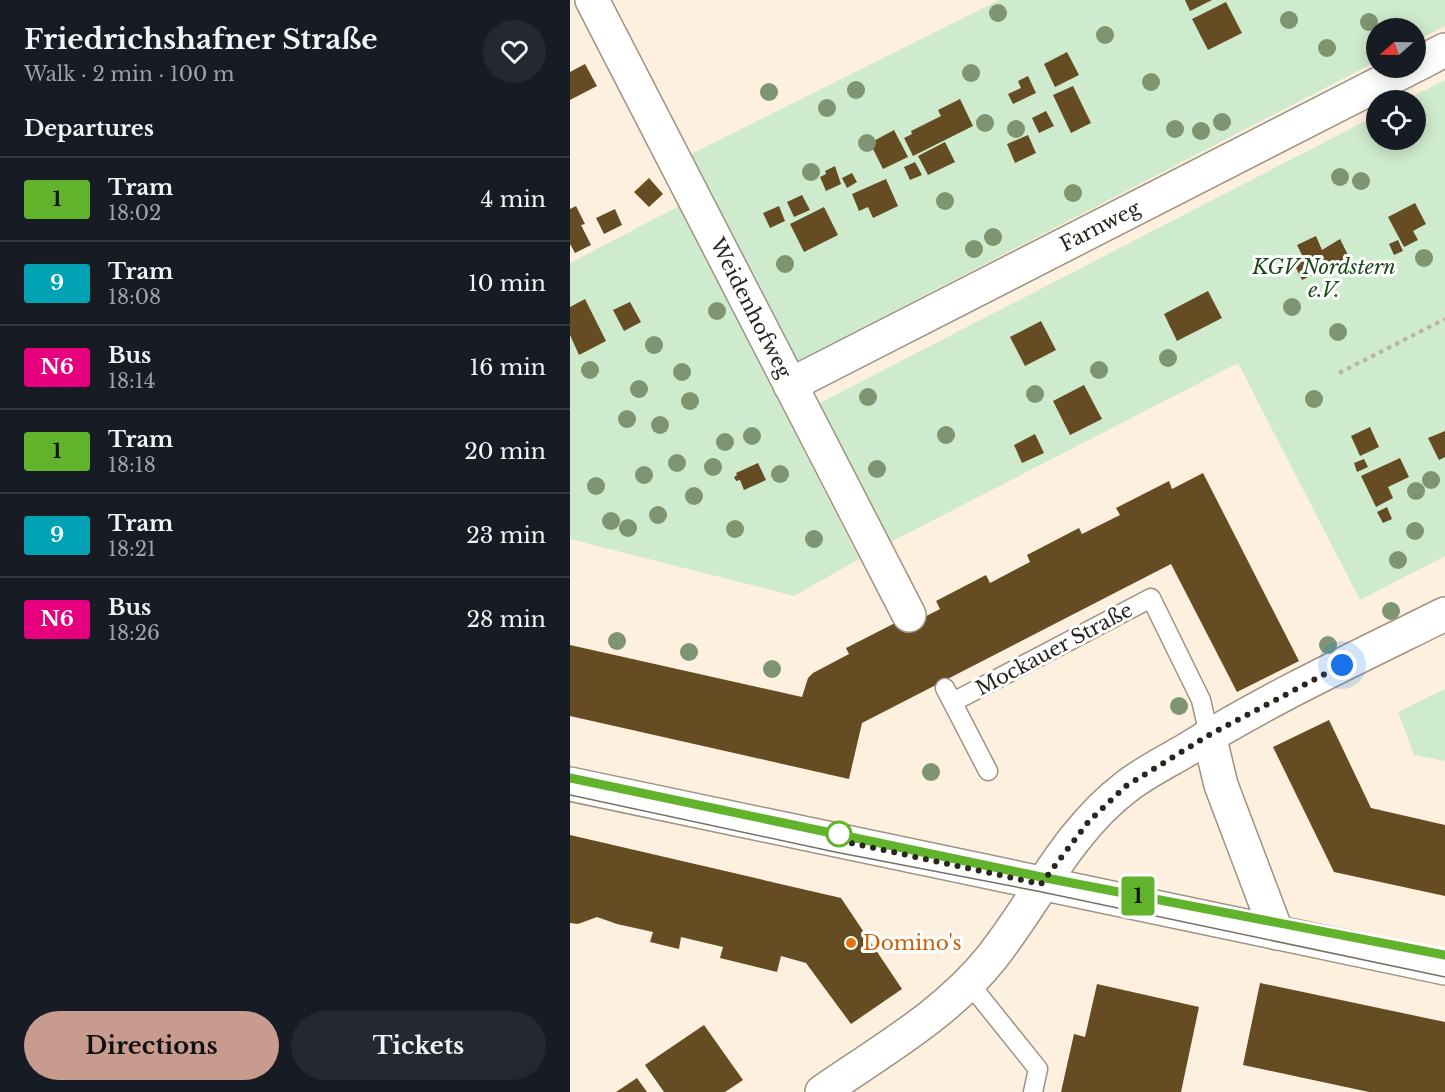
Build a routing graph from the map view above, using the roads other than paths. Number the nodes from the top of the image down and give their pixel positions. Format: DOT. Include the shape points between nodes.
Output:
graph roads {
  1 [pos="592,0"];
  2 [pos="1445,50"];
  3 [pos="1426,60"];
  4 [pos="1390,78"];
  5 [pos="790,385"];
  6 [pos="1445,614"];
  7 [pos="909,615"];
  8 [pos="1209,735"];
  9 [pos="988,771"];
  10 [pos="570,784"];
  11 [pos="1041,884"];
  12 [pos="1277,933"];
  13 [pos="1445,968"];
  14 [pos="969,983"];
  15 [pos="822,1092"];
  16 [pos="1033,1092"];
  1 -- 5 [label="main road, Weidenhofweg"];
  2 -- 3 [label="main road"];
  4 -- 5 [label="main road, Farnweg"];
  5 -- 7 [label="main road, Weidenhofweg"];
  6 -- 8 [label="main road"];
  8 -- 9 [label="lane, Mockauer Straße" via="1201,700 1151,598 949,695"];
  8 -- 11 [label="main road" via="1126,786 1089,821"];
  8 -- 12 [label="main road" via="1221,785"];
  10 -- 11 [label="main road"];
  11 -- 12 [label="main road"];
  11 -- 14 [label="main road" via="992,957"];
  12 -- 13 [label="main road"];
  14 -- 15 [label="main road" via="929,1018"];
  14 -- 16 [label="lane" via="1038,1069"];
}
